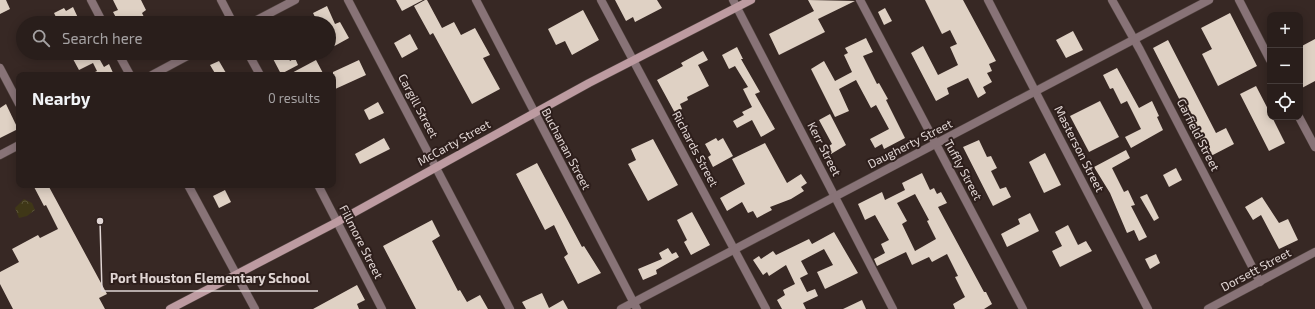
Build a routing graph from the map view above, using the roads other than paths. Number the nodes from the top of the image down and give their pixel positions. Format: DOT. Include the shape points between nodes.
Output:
graph roads {
  1 [pos="91,0"];
  2 [pos="220,0"];
  3 [pos="295,0"];
  4 [pos="348,0"];
  5 [pos="476,0"];
  6 [pos="601,0"];
  7 [pos="751,0"];
  8 [pos="860,0"];
  9 [pos="988,0"];
  10 [pos="1112,0"];
  11 [pos="1209,0"];
  12 [pos="1239,0"];
  13 [pos="735,4"];
  14 [pos="99,16"];
  15 [pos="229,16"];
  16 [pos="264,16"];
  17 [pos="1134,39"];
  18 [pos="1267,54"];
  19 [pos="122,60"];
  20 [pos="180,60"];
  21 [pos="252,60"];
  22 [pos="634,61"];
  23 [pos="0,68"];
  24 [pos="128,72"];
  25 [pos="158,72"];
  26 [pos="258,72"];
  27 [pos="1036,92"];
  28 [pos="16,98"];
  29 [pos="534,113"];
  30 [pos="1301,120"];
  31 [pos="936,145"];
  32 [pos="16,147"];
  33 [pos="1315,147"];
  34 [pos="0,155"];
  35 [pos="436,167"];
  36 [pos="190,188"];
  37 [pos="320,188"];
  38 [pos="834,196"];
  39 [pos="337,222"];
  40 [pos="735,250"];
  41 [pos="1315,252"];
  42 [pos="236,275"];
  43 [pos="1260,282"];
  44 [pos="635,306"];
  45 [pos="170,309"];
  46 [pos="254,309"];
  47 [pos="382,309"];
  48 [pos="510,309"];
  49 [pos="621,309"];
  50 [pos="766,309"];
  51 [pos="893,309"];
  52 [pos="1023,309"];
  53 [pos="1148,309"];
  54 [pos="1208,309"];
  1 -- 14 [label="street"];
  2 -- 15 [label="street"];
  3 -- 16 [label="street"];
  4 -- 35 [label="street, Cargill Street"];
  5 -- 29 [label="street, Buchanan Street"];
  6 -- 22 [label="street, Richards Street"];
  7 -- 13 [label="main road, McCarty Street"];
  8 -- 31 [label="street, Tuffly Street"];
  9 -- 27 [label="street, Masterson Street"];
  10 -- 17 [label="street, Garfield Street"];
  11 -- 17 [label="street, Daugherty Street"];
  12 -- 18 [label="street"];
  13 -- 22 [label="main road, McCarty Street"];
  13 -- 38 [label="street, Kerr Street"];
  17 -- 27 [label="street, Daugherty Street"];
  17 -- 43 [label="street, Garfield Street"];
  19 -- 24 [label="street"];
  20 -- 25 [label="street"];
  21 -- 26 [label="street"];
  22 -- 29 [label="main road, McCarty Street"];
  22 -- 40 [label="street, Richards Street"];
  23 -- 28 [label="street"];
  27 -- 31 [label="street, Daugherty Street"];
  27 -- 53 [label="street, Masterson Street"];
  29 -- 35 [label="main road, McCarty Street"];
  29 -- 44 [label="street, Buchanan Street"];
  30 -- 33 [label="street"];
  31 -- 38 [label="street, Daugherty Street"];
  31 -- 52 [label="street, Tuffly Street"];
  32 -- 34 [label="street"];
  35 -- 39 [label="main road, McCarty Street"];
  35 -- 48 [label="street, Cargill Street"];
  36 -- 42 [label="street"];
  37 -- 39 [label="street, Fillmore Street"];
  38 -- 40 [label="street, Daugherty Street"];
  38 -- 51 [label="street, Kerr Street"];
  39 -- 42 [label="main road, McCarty Street"];
  39 -- 47 [label="street, Fillmore Street"];
  40 -- 44 [label="street, Daugherty Street"];
  40 -- 50 [label="street, Richards Street"];
  41 -- 43 [label="street, Dorsett Street"];
  42 -- 45 [label="main road, McCarty Street"];
  42 -- 46 [label="street"];
  43 -- 54 [label="street, Dorsett Street"];
  44 -- 49 [label="street, Daugherty Street"];
}
